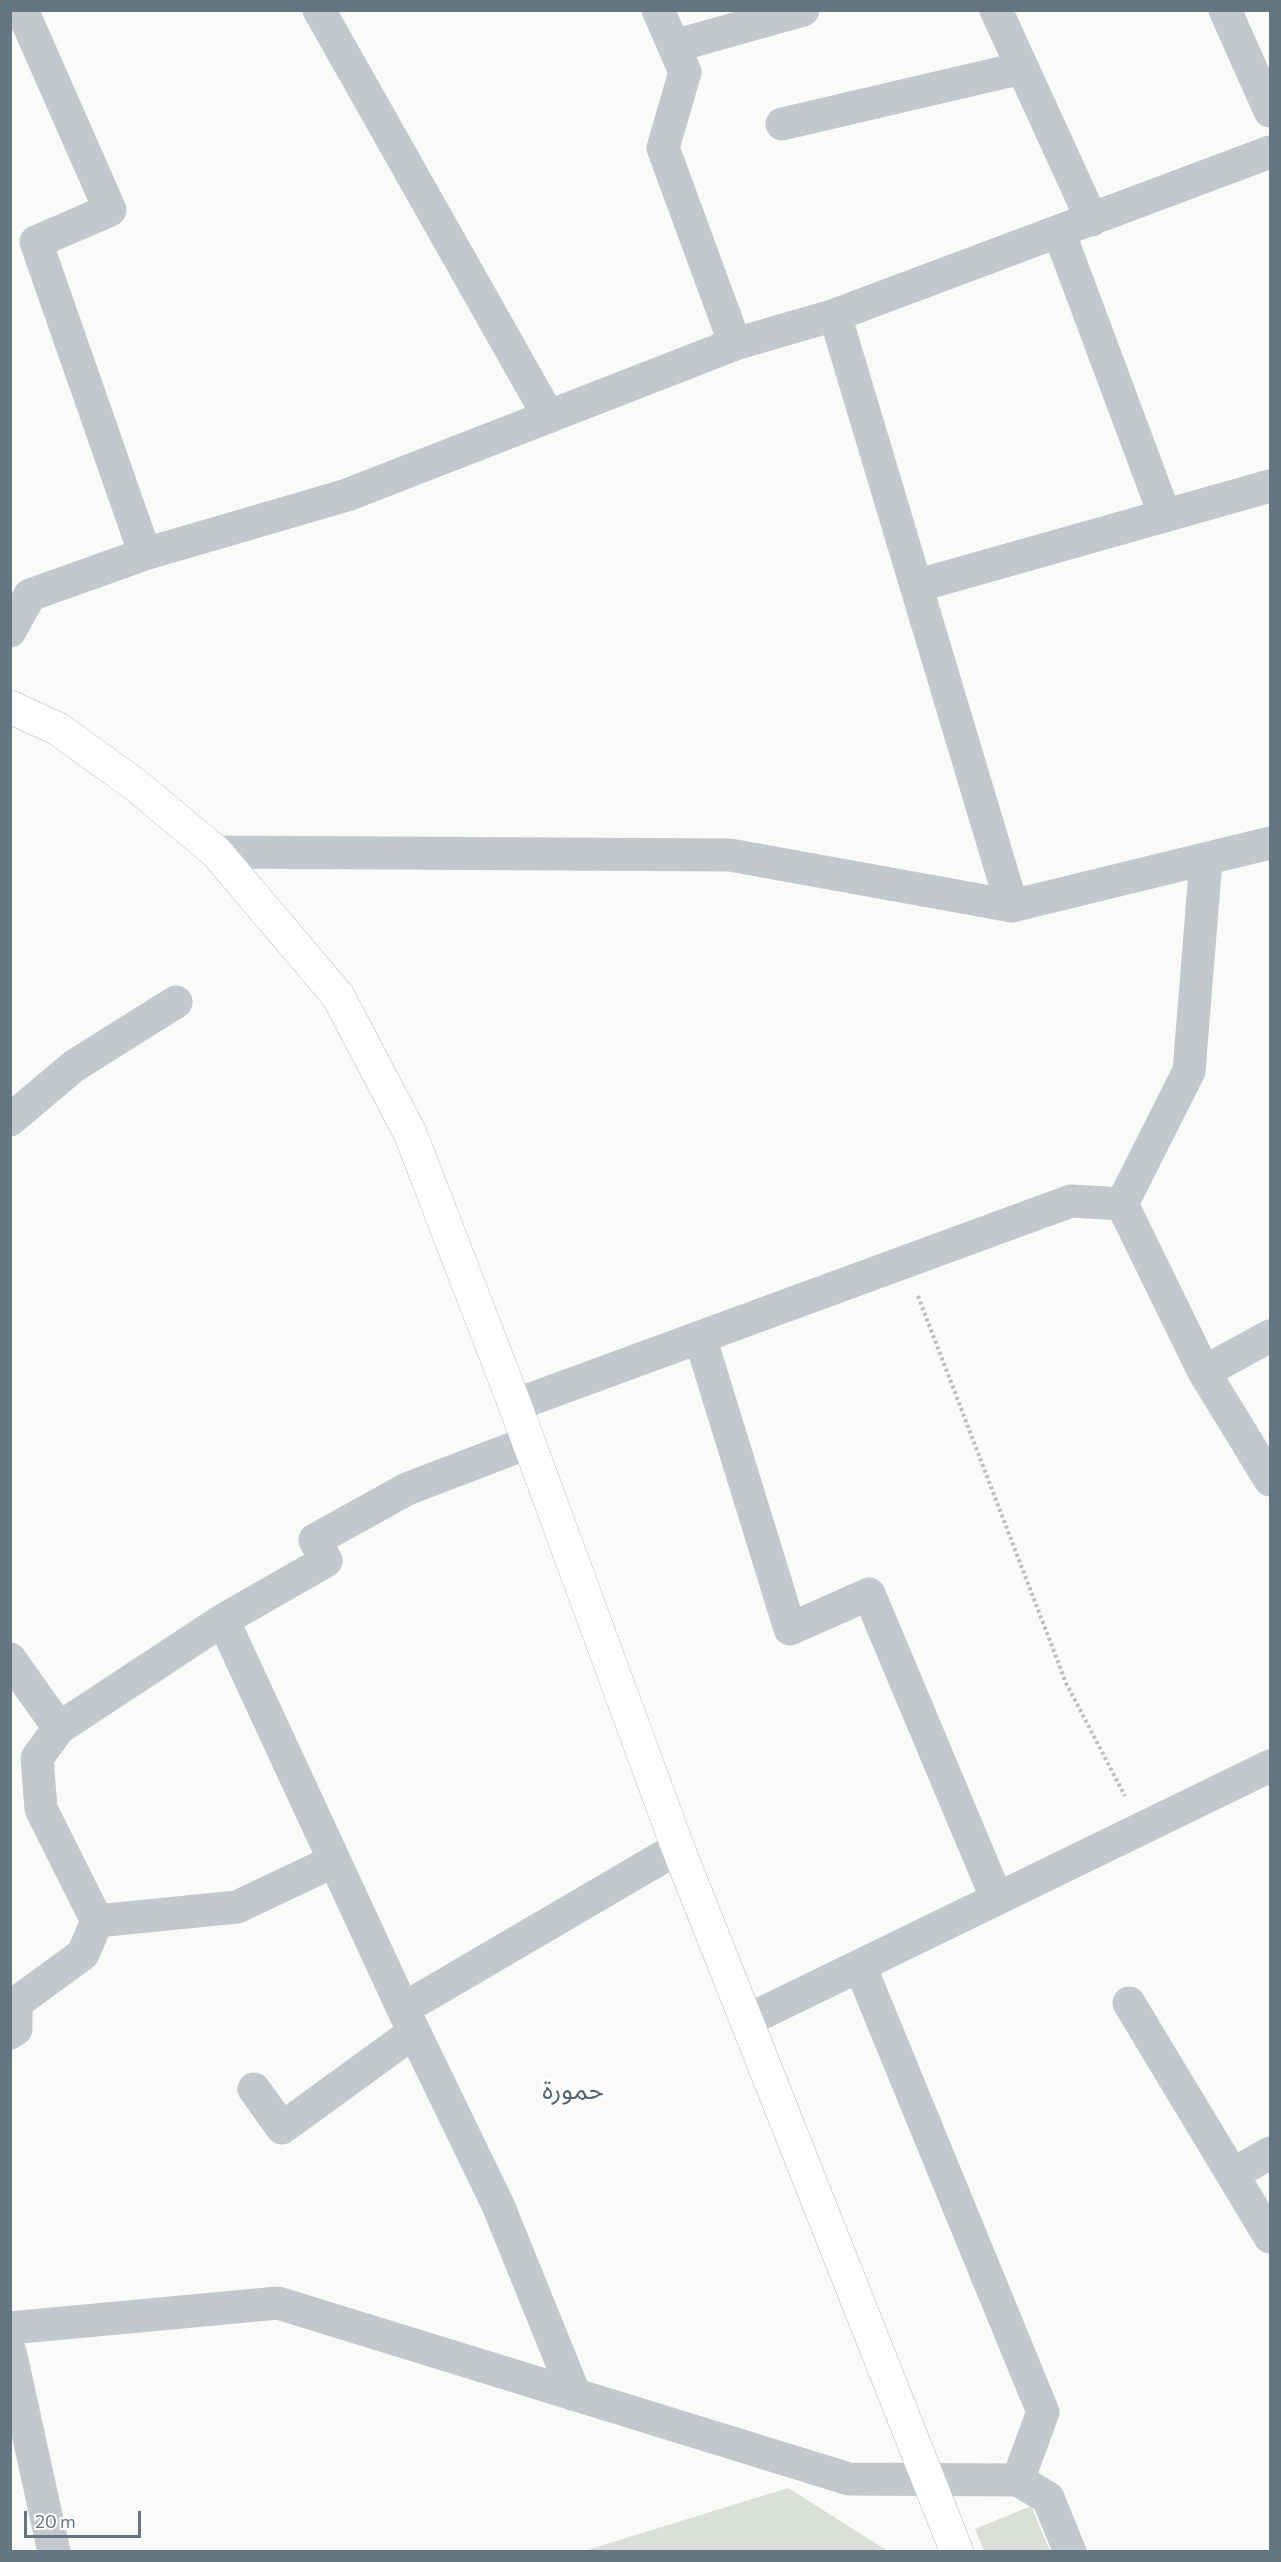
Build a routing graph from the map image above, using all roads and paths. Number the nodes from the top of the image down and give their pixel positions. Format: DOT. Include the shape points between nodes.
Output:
graph roads {
  1 [pos="22,10"];
  2 [pos="319,10"];
  3 [pos="658,10"];
  4 [pos="803,10"];
  5 [pos="996,10"];
  6 [pos="1225,10"];
  7 [pos="674,46"];
  8 [pos="1022,68"];
  9 [pos="1270,111"];
  10 [pos="782,124"];
  11 [pos="1270,152"];
  12 [pos="1092,220"];
  13 [pos="1059,232"];
  14 [pos="834,315"];
  15 [pos="735,344"];
  16 [pos="549,417"];
  17 [pos="1270,486"];
  18 [pos="1165,516"];
  19 [pos="145,554"];
  20 [pos="916,586"];
  21 [pos="10,631"];
  22 [pos="10,706"];
  23 [pos="1270,843"];
  24 [pos="216,852"];
  25 [pos="1206,860"];
  26 [pos="1012,906"];
  27 [pos="176,1002"];
  28 [pos="10,1120"];
  29 [pos="1122,1204"];
  30 [pos="905,1262"];
  31 [pos="1270,1336"];
  32 [pos="700,1337"];
  33 [pos="1204,1372"];
  34 [pos="514,1405"];
  35 [pos="527,1443"];
  36 [pos="1270,1480"];
  37 [pos="223,1620"];
  38 [pos="10,1659"];
  39 [pos="59,1728"];
  40 [pos="1270,1766"];
  41 [pos="1142,1828"];
  42 [pos="678,1848"];
  43 [pos="334,1861"];
  44 [pos="997,1899"];
  45 [pos="97,1921"];
  46 [pos="860,1966"];
  47 [pos="1129,2003"];
  48 [pos="408,2021"];
  49 [pos="746,2021"];
  50 [pos="13,2031"];
  51 [pos="254,2089"];
  52 [pos="1270,2153"];
  53 [pos="1233,2174"];
  54 [pos="1270,2237"];
  55 [pos="10,2328"];
  56 [pos="10,2351"];
  57 [pos="575,2395"];
  58 [pos="926,2478"];
  59 [pos="1017,2480"];
  60 [pos="54,2552"];
  61 [pos="957,2552"];
  62 [pos="1070,2552"];
  1 -- 19 [label="street" via="110,210 36,242"];
  2 -- 16 [label="street"];
  3 -- 7 [label="street"];
  4 -- 7 [label="street"];
  5 -- 8 [label="street"];
  6 -- 9 [label="street"];
  7 -- 15 [label="street" via="685,72 663,148"];
  8 -- 10 [label="street"];
  8 -- 12 [label="street"];
  11 -- 12 [label="street"];
  12 -- 13 [label="street"];
  13 -- 14 [label="street"];
  13 -- 18 [label="street"];
  14 -- 15 [label="street"];
  14 -- 20 [label="street"];
  15 -- 16 [label="street"];
  16 -- 19 [label="street" via="347,495"];
  17 -- 18 [label="street"];
  18 -- 20 [label="street"];
  19 -- 21 [label="street" via="30,595"];
  20 -- 26 [label="street"];
  22 -- 24 [label="main road" via="57,729 137,786"];
  23 -- 25 [label="street"];
  24 -- 26 [label="street" via="730,855"];
  24 -- 34 [label="main road" via="338,996 410,1133"];
  25 -- 26 [label="street"];
  25 -- 29 [label="street" via="1189,1071"];
  27 -- 28 [label="street" via="74,1066"];
  29 -- 30 [label="street" via="1071,1201"];
  29 -- 33 [label="street"];
  30 -- 32 [label="street"];
  30 -- 41 [label="path" via="1066,1683"];
  31 -- 33 [label="street"];
  32 -- 34 [label="street"];
  32 -- 44 [label="street" via="790,1629 869,1594"];
  33 -- 36 [label="street"];
  34 -- 35 [label="main road"];
  35 -- 37 [label="street" via="407,1489 315,1540 326,1561"];
  35 -- 42 [label="main road"];
  37 -- 39 [label="street"];
  37 -- 43 [label="street"];
  38 -- 39 [label="street"];
  39 -- 45 [label="street" via="37,1758 41,1809"];
  40 -- 41 [label="street"];
  41 -- 44 [label="street"];
  42 -- 48 [label="street"];
  42 -- 49 [label="main road"];
  43 -- 45 [label="street" via="237,1907"];
  43 -- 48 [label="street"];
  44 -- 46 [label="street"];
  45 -- 50 [label="street" via="83,1954 15,2003"];
  46 -- 49 [label="street"];
  46 -- 59 [label="street" via="1043,2412"];
  47 -- 53 [label="street"];
  48 -- 51 [label="street" via="282,2128"];
  48 -- 57 [label="street" via="498,2205"];
  49 -- 58 [label="main road"];
  52 -- 53 [label="street"];
  53 -- 54 [label="street"];
  55 -- 57 [label="street" via="278,2303"];
  56 -- 60 [label="street"];
  57 -- 58 [label="street" via="849,2479"];
  58 -- 59 [label="street"];
  58 -- 61 [label="main road"];
  59 -- 62 [label="street" via="1048,2498"];
}
